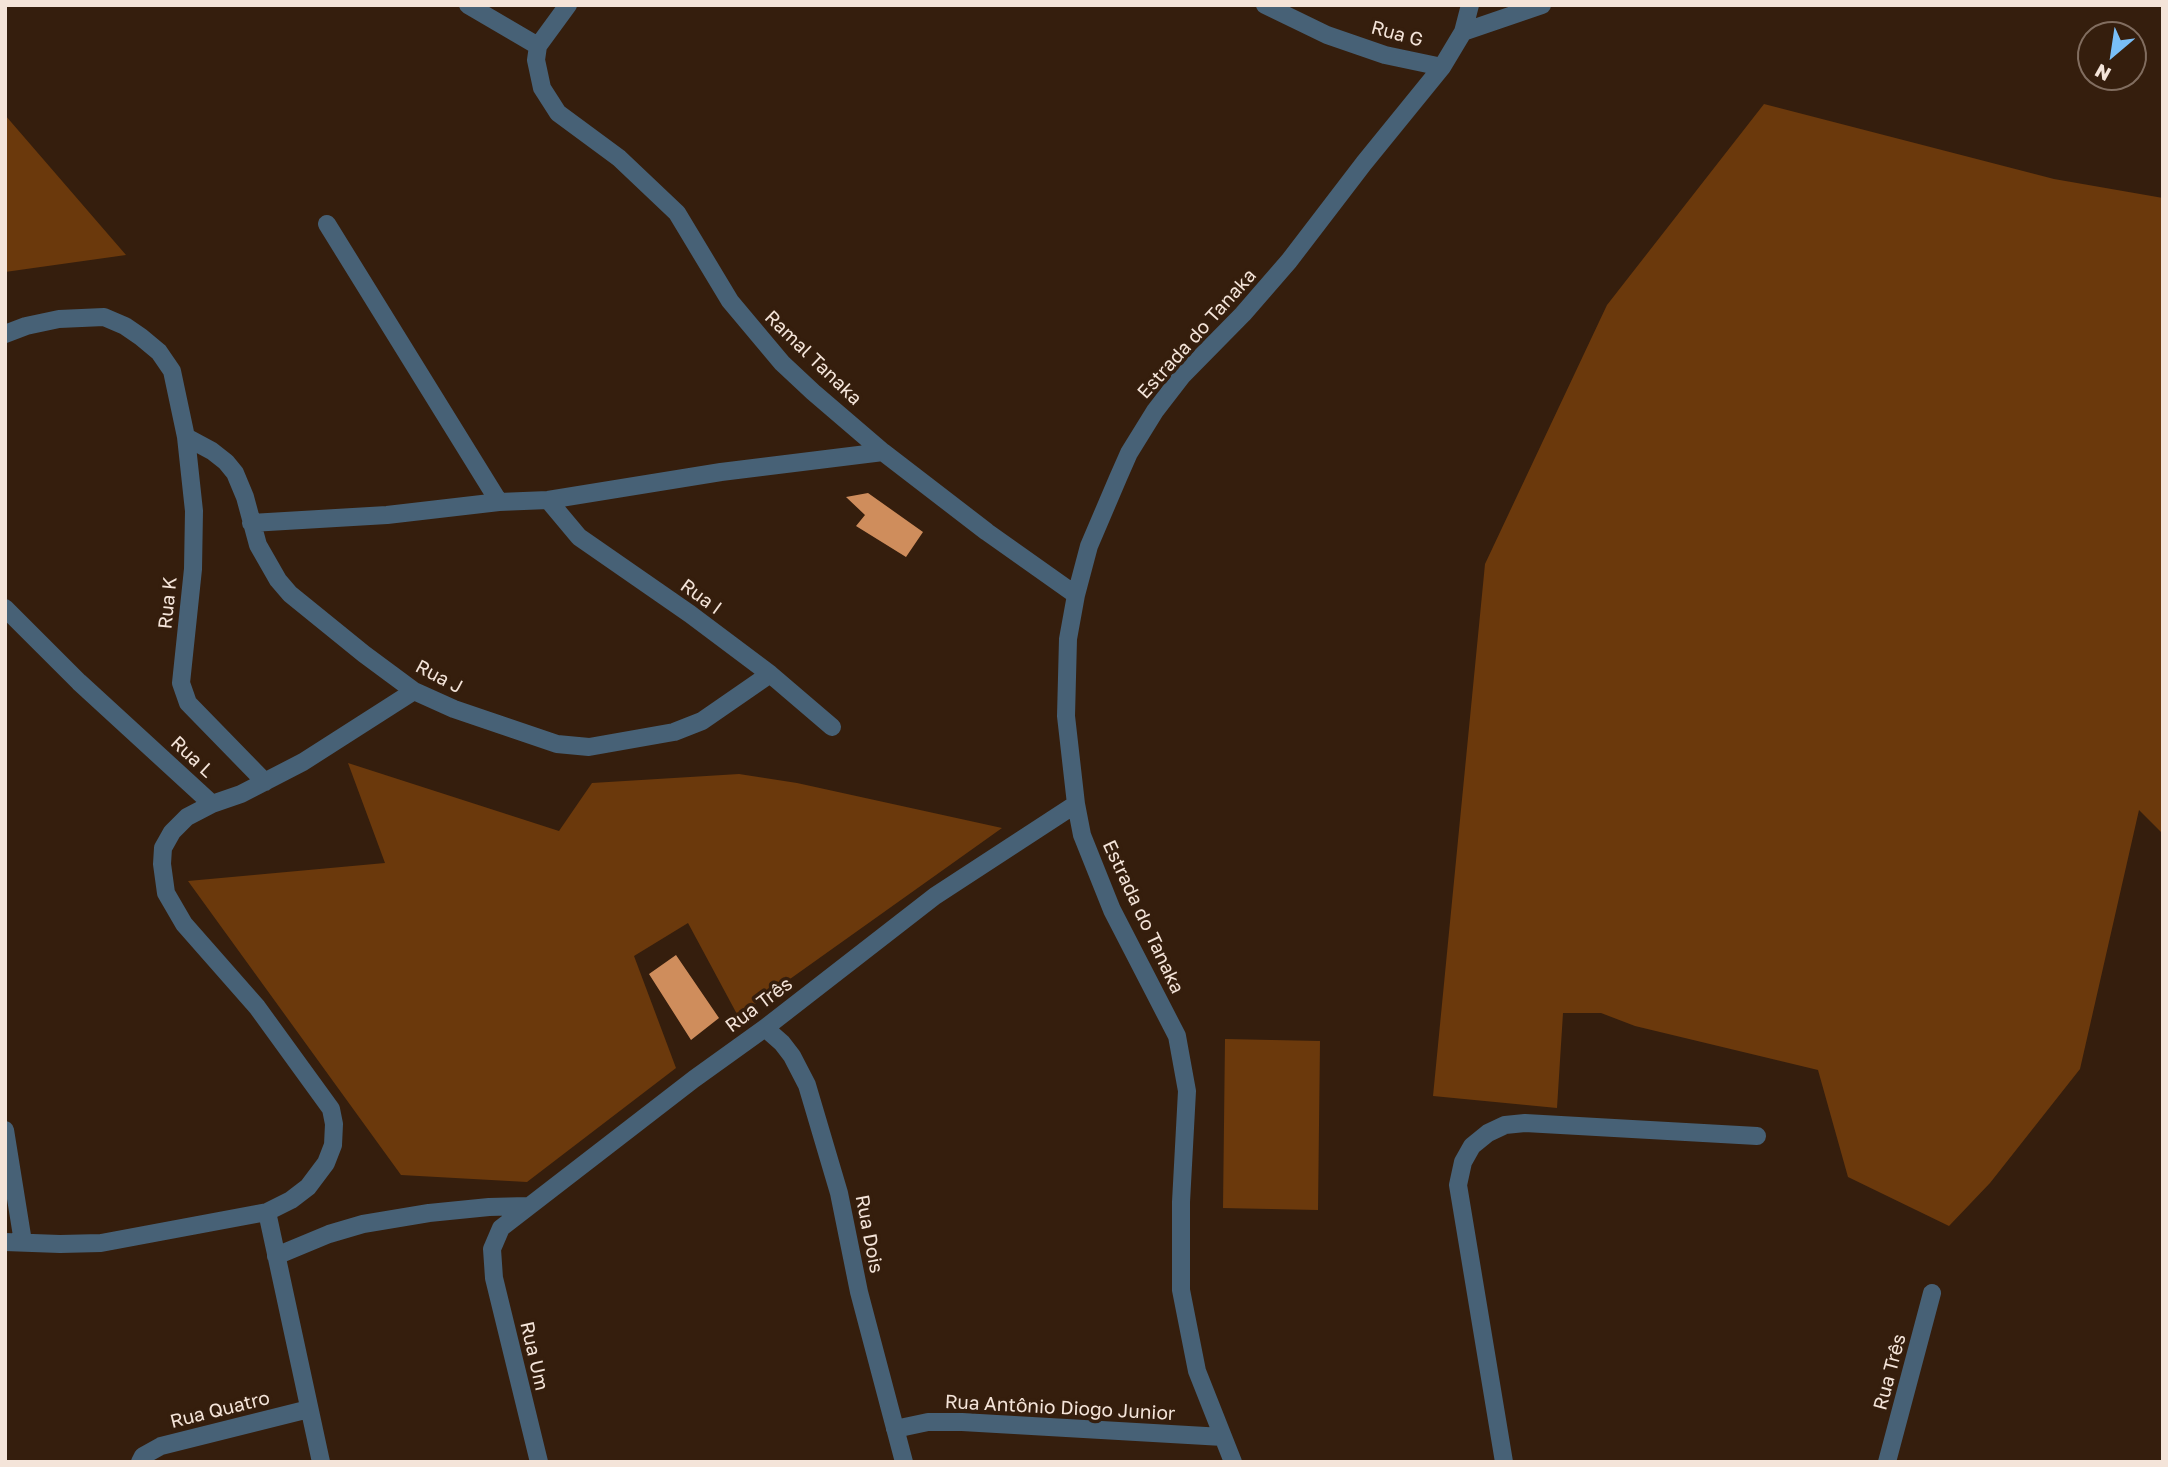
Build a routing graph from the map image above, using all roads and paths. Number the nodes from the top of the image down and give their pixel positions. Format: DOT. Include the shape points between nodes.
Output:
graph roads {
  1 [pos="468,5"];
  2 [pos="568,5"];
  3 [pos="1265,5"];
  4 [pos="1470,5"];
  5 [pos="1542,5"];
  6 [pos="1463,32"];
  7 [pos="538,47"];
  8 [pos="1443,67"];
  9 [pos="327,224"];
  10 [pos="5,334"];
  11 [pos="186,437"];
  12 [pos="883,452"];
  13 [pos="548,500"];
  14 [pos="499,502"];
  15 [pos="251,523"];
  16 [pos="1076,595"];
  17 [pos="5,608"];
  18 [pos="770,674"];
  19 [pos="414,691"];
  20 [pos="832,727"];
  21 [pos="265,782"];
  22 [pos="212,804"];
  23 [pos="1076,804"];
  24 [pos="765,1028"];
  25 [pos="5,1130"];
  26 [pos="1757,1136"];
  27 [pos="527,1206"];
  28 [pos="267,1212"];
  29 [pos="14,1242"];
  30 [pos="276,1256"];
  31 [pos="492,1259"];
  32 [pos="1932,1293"];
  33 [pos="309,1409"];
  34 [pos="895,1429"];
  35 [pos="1223,1437"];
  36 [pos="141,1459"];
  37 [pos="321,1462"];
  38 [pos="539,1462"];
  39 [pos="904,1462"];
  40 [pos="1233,1462"];
  41 [pos="1504,1462"];
  42 [pos="1887,1462"];
  1 -- 7 [label="street"];
  2 -- 7 [label="street"];
  3 -- 8 [label="street, Rua G" via="1327,35 1385,55"];
  4 -- 6 [label="street, Estrada do Tanaka"];
  5 -- 6 [label="street"];
  6 -- 8 [label="street, Estrada do Tanaka"];
  7 -- 12 [label="street, Ramal Tanaka" via="542,88 558,113 619,158 677,213 730,301 758,336 813,392"];
  8 -- 16 [label="street, Estrada do Tanaka" via="1289,261 1155,411 1118,478 1089,546"];
  9 -- 14 [label="street"];
  10 -- 11 [label="street, Rua K" via="60,319 103,317 125,326 159,352 172,371"];
  11 -- 15 [label="street, Rua J" via="226,462 240,483"];
  11 -- 21 [label="street, Rua K" via="194,511 181,683 188,704"];
  12 -- 13 [label="street"];
  12 -- 16 [label="street, Ramal Tanaka"];
  13 -- 14 [label="street"];
  13 -- 18 [label="street, Rua I" via="579,537"];
  14 -- 15 [label="street" via="387,515"];
  15 -- 19 [label="street, Rua J" via="258,545 290,594"];
  16 -- 23 [label="street, Estrada do Tanaka" via="1066,716"];
  17 -- 22 [label="street, Rua L"];
  18 -- 19 [label="street, Rua J" via="702,721 674,732 589,747 557,744 519,732"];
  18 -- 20 [label="street, Rua I"];
  19 -- 21 [label="street, Rua L"];
  21 -- 22 [label="street, Rua L"];
  22 -- 28 [label="street" via="187,817 163,848 166,893 184,924 257,1007 313,1081 331,1109 334,1124 326,1163 308,1187"];
  23 -- 24 [label="street, Rua Três" via="935,896"];
  23 -- 35 [label="street, Estrada do Tanaka" via="1082,835 1102,887 1177,1036 1187,1091 1181,1290 1196,1371"];
  24 -- 27 [label="street, Rua Três"];
  24 -- 34 [label="street, Rua Dois" via="792,1056 807,1085 839,1192 859,1292"];
  25 -- 29 [label="street"];
  26 -- 41 [label="street" via="1525,1123 1505,1125 1472,1146 1458,1185"];
  27 -- 30 [label="street" via="429,1213 363,1224"];
  27 -- 31 [label="street, Rua Três" via="497,1233"];
  28 -- 29 [label="street" via="101,1242"];
  28 -- 30 [label="street"];
  30 -- 33 [label="street"];
  31 -- 38 [label="street, Rua Um"];
  32 -- 42 [label="street, Rua Três"];
  33 -- 36 [label="street, Rua Quatro" via="161,1446"];
  33 -- 37 [label="street"];
  34 -- 35 [label="street, Rua Antônio Diogo Junior" via="928,1422 962,1422"];
  34 -- 39 [label="street, Rua Dois"];
  35 -- 40 [label="street, Estrada do Tanaka"];
}
